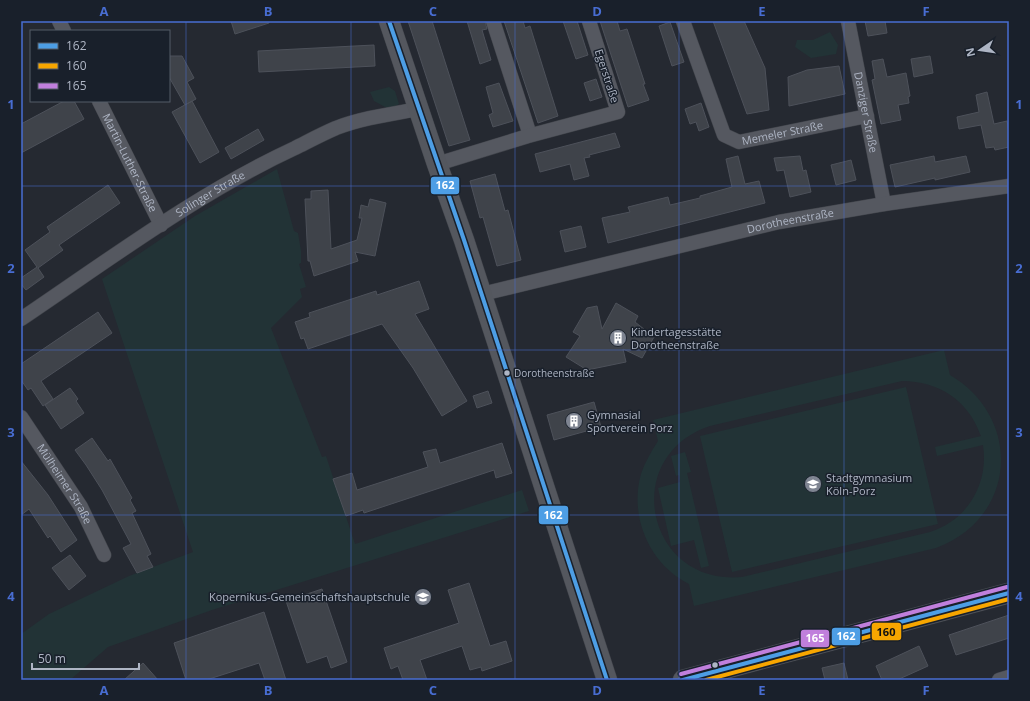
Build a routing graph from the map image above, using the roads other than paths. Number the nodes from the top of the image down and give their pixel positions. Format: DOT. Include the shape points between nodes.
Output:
graph roads {
  1 [pos="59,21"];
  2 [pos="389,21"];
  3 [pos="493,21"];
  4 [pos="589,21"];
  5 [pos="683,21"];
  6 [pos="848,21"];
  7 [pos="64,30"];
  8 [pos="100,102"];
  9 [pos="418,109"];
  10 [pos="867,116"];
  11 [pos="530,135"];
  12 [pos="437,164"];
  13 [pos="1009,186"];
  14 [pos="884,204"];
  15 [pos="161,225"];
  16 [pos="482,294"];
  17 [pos="21,319"];
  18 [pos="21,417"];
  19 [pos="104,554"];
  20 [pos="1009,593"];
  21 [pos="1009,677"];
  22 [pos="607,680"];
  23 [pos="683,680"];
  24 [pos="999,680"];
  1 -- 7 [label="street"];
  2 -- 9 [label="street"];
  3 -- 11 [label="street"];
  4 -- 11 [label="street, Egerstraße" via="618,112"];
  5 -- 10 [label="street, Memeler Straße" via="724,135 739,142"];
  6 -- 10 [label="street, Danziger Straße"];
  8 -- 15 [label="street, Martin-Luther-Straße"];
  9 -- 12 [label="street"];
  9 -- 15 [label="street, Solinger Straße" via="376,116 336,128 232,180"];
  10 -- 14 [label="street, Danziger Straße"];
  11 -- 12 [label="street, Egerstraße"];
  12 -- 16 [label="street"];
  13 -- 14 [label="street, Dorotheenstraße"];
  14 -- 16 [label="street, Dorotheenstraße" via="779,222"];
  15 -- 17 [label="street, Solinger Straße"];
  16 -- 22 [label="street"];
  18 -- 19 [label="street, Mülheimer Straße" via="81,507"];
  20 -- 23 [label="street"];
  21 -- 24 [label="street"];
}
